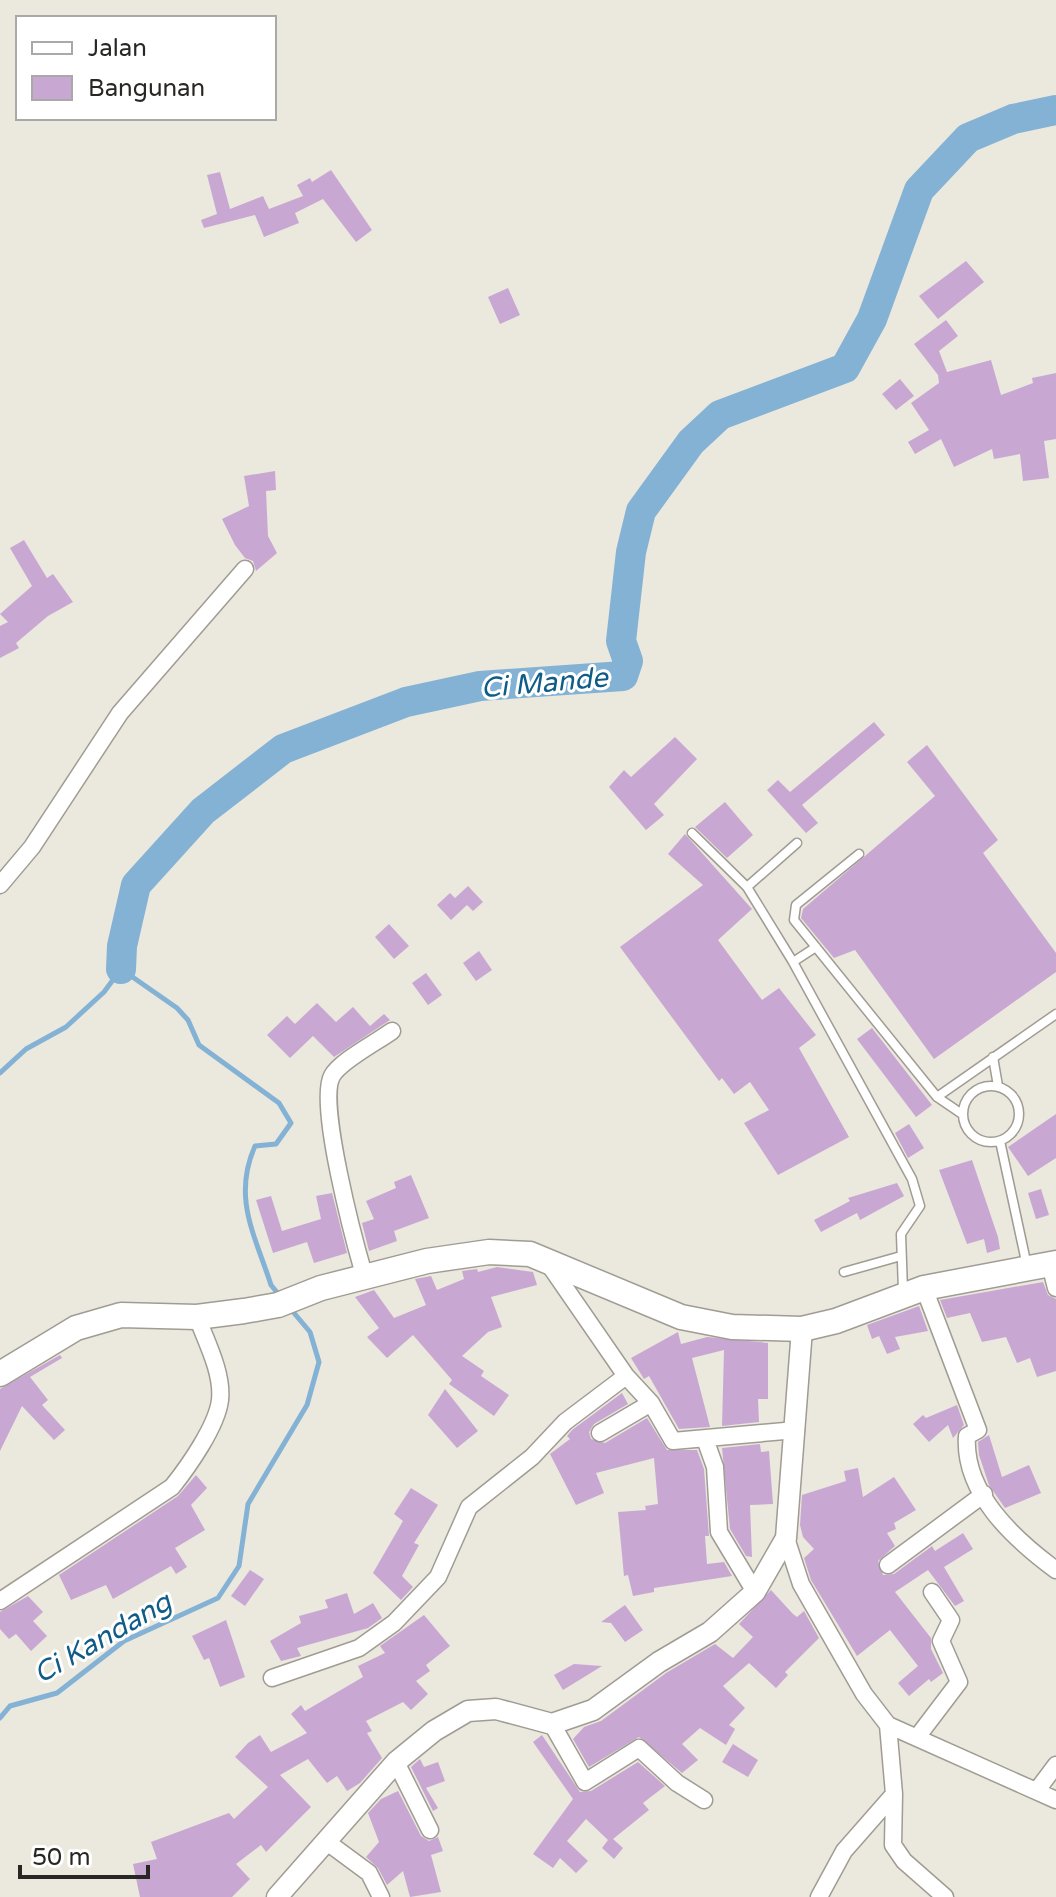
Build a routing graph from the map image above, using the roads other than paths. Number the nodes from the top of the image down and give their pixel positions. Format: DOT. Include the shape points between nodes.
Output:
graph roads {
  1 [pos="245,569"];
  2 [pos="692,833"];
  3 [pos="797,843"];
  4 [pos="859,854"];
  5 [pos="0,885"];
  6 [pos="747,887"];
  7 [pos="816,947"];
  8 [pos="793,962"];
  9 [pos="1056,1014"];
  10 [pos="392,1031"];
  11 [pos="993,1057"];
  12 [pos="998,1086"];
  13 [pos="937,1097"];
  14 [pos="962,1114"];
  15 [pos="1000,1141"];
  16 [pos="901,1256"];
  17 [pos="547,1261"];
  18 [pos="1047,1270"];
  19 [pos="844,1272"];
  20 [pos="365,1278"];
  21 [pos="913,1292"];
  22 [pos="197,1317"];
  23 [pos="802,1329"];
  24 [pos="0,1374"];
  25 [pos="626,1376"];
  26 [pos="651,1403"];
  27 [pos="796,1430"];
  28 [pos="600,1433"];
  29 [pos="705,1439"];
  30 [pos="984,1494"];
  31 [pos="786,1538"];
  32 [pos="888,1565"];
  33 [pos="1056,1570"];
  34 [pos="755,1592"];
  35 [pos="932,1592"];
  36 [pos="0,1601"];
  37 [pos="272,1678"];
  38 [pos="542,1722"];
  39 [pos="888,1725"];
  40 [pos="918,1736"];
  41 [pos="396,1762"];
  42 [pos="1056,1765"];
  43 [pos="1038,1789"];
  44 [pos="894,1794"];
  45 [pos="704,1800"];
  46 [pos="1056,1800"];
  47 [pos="430,1830"];
  48 [pos="327,1842"];
  49 [pos="277,1897"];
  50 [pos="381,1897"];
  51 [pos="819,1897"];
  52 [pos="945,1897"];
  1 -- 5 [label="street" via="120,713 32,847"];
  2 -- 6 [label="lane"];
  3 -- 6 [label="lane"];
  4 -- 7 [label="lane" via="793,912"];
  6 -- 8 [label="lane"];
  7 -- 8 [label="lane"];
  7 -- 13 [label="lane"];
  8 -- 16 [label="lane" via="912,1179 920,1206 902,1230"];
  9 -- 11 [label="lane"];
  10 -- 20 [label="street" via="340,1066 329,1087 346,1213"];
  11 -- 12 [label="lane"];
  11 -- 13 [label="lane"];
  12 -- 14 [label="lane" via="975,1090"];
  12 -- 15 [label="lane" via="1012,1094 1019,1109 1013,1131"];
  13 -- 14 [label="lane"];
  14 -- 15 [label="lane" via="977,1138"];
  15 -- 18 [label="lane"];
  16 -- 19 [label="lane"];
  16 -- 21 [label="lane"];
  17 -- 20 [label="main road" via="519,1252 489,1252"];
  17 -- 23 [label="main road" via="681,1317 732,1327"];
  17 -- 25 [label="street"];
  18 -- 21 [label="main road"];
  20 -- 22 [label="main road" via="278,1305"];
  21 -- 23 [label="main road"];
  21 -- 30 [label="street" via="978,1430 967,1436 965,1457"];
  22 -- 24 [label="main road" via="121,1315 76,1328"];
  22 -- 36 [label="street" via="212,1356 220,1401 188,1466 172,1487"];
  23 -- 27 [label="street"];
  25 -- 26 [label="street"];
  25 -- 37 [label="street" via="469,1507 438,1577 394,1623 359,1648"];
  26 -- 28 [label="street"];
  26 -- 29 [label="street" via="673,1441"];
  27 -- 29 [label="street"];
  27 -- 31 [label="street"];
  29 -- 34 [label="street" via="715,1467 719,1532"];
  30 -- 32 [label="street"];
  30 -- 33 [label="street" via="1022,1545"];
  31 -- 34 [label="street"];
  31 -- 39 [label="street" via="801,1584 864,1694"];
  34 -- 38 [label="street" via="710,1632 593,1710"];
  35 -- 40 [label="street" via="951,1620 941,1641 959,1682"];
  38 -- 41 [label="street" via="496,1709 468,1711"];
  38 -- 45 [label="street" via="585,1782 639,1748"];
  39 -- 40 [label="street"];
  39 -- 44 [label="street"];
  40 -- 43 [label="street"];
  41 -- 47 [label="street"];
  41 -- 48 [label="street"];
  42 -- 43 [label="street"];
  43 -- 46 [label="street"];
  44 -- 51 [label="street" via="844,1851"];
  44 -- 52 [label="street" via="893,1845"];
  48 -- 49 [label="street"];
  48 -- 50 [label="street" via="369,1873"];
}
